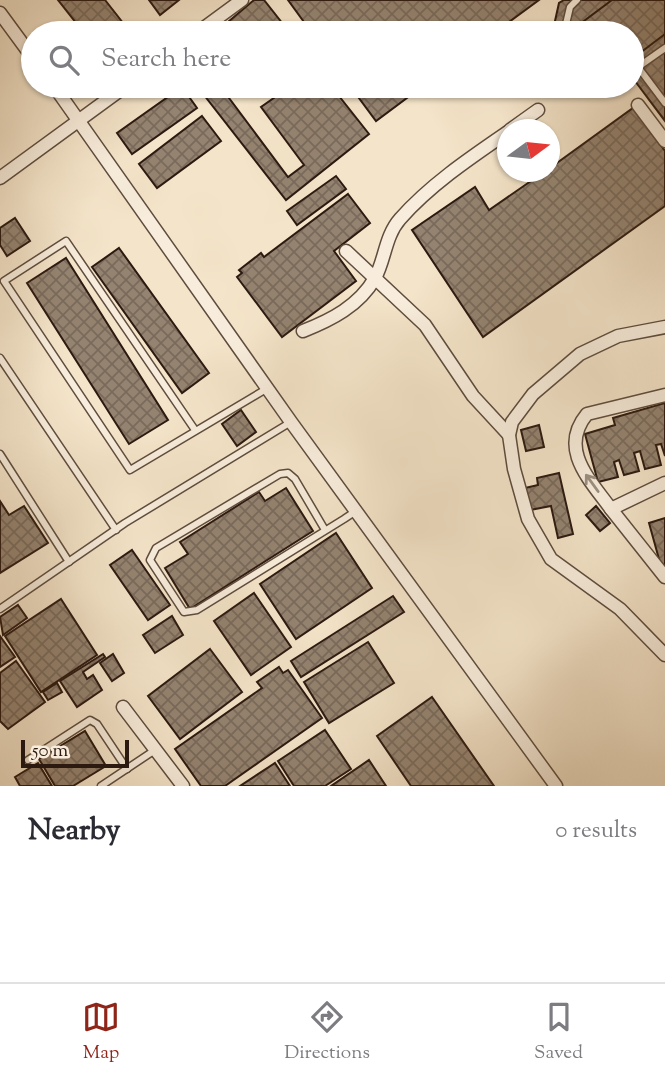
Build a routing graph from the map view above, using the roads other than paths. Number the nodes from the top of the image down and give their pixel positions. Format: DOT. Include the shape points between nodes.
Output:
graph roads {
  1 [pos="242,0"];
  2 [pos="577,0"];
  3 [pos="0,13"];
  4 [pos="213,21"];
  5 [pos="567,21"];
  6 [pos="21,42"];
  7 [pos="665,48"];
  8 [pos="644,61"];
  9 [pos="644,78"];
  10 [pos="63,98"];
  11 [pos="109,98"];
  12 [pos="665,103"];
  13 [pos="638,105"];
  14 [pos="538,110"];
  15 [pos="526,119"];
  16 [pos="80,120"];
  17 [pos="497,140"];
  18 [pos="665,141"];
  19 [pos="0,178"];
  20 [pos="346,251"];
  21 [pos="375,277"];
  22 [pos="665,327"];
  23 [pos="303,331"];
  24 [pos="0,358"];
  25 [pos="268,388"];
  26 [pos="665,395"];
  27 [pos="291,422"];
  28 [pos="195,430"];
  29 [pos="509,435"];
  30 [pos="0,454"];
  31 [pos="665,483"];
  32 [pos="611,509"];
  33 [pos="356,511"];
  34 [pos="116,530"];
  35 [pos="325,530"];
  36 [pos="69,562"];
  37 [pos="665,577"];
  38 [pos="0,608"];
  39 [pos="665,655"];
  40 [pos="122,707"];
  41 [pos="155,750"];
  42 [pos="28,760"];
  43 [pos="127,769"];
  44 [pos="101,786"];
  45 [pos="183,786"];
  46 [pos="556,786"];
  1 -- 4 [label="street"];
  2 -- 5 [label="lane"];
  3 -- 6 [label="street"];
  7 -- 8 [label="lane"];
  9 -- 12 [label="lane"];
  10 -- 16 [label="street"];
  11 -- 16 [label="street"];
  13 -- 18 [label="street"];
  14 -- 15 [label="street"];
  16 -- 19 [label="street"];
  16 -- 25 [label="street"];
  17 -- 21 [label="street" via="438,183 397,222"];
  20 -- 21 [label="street"];
  21 -- 23 [label="street" via="347,310"];
  21 -- 29 [label="street" via="425,325 473,396"];
  22 -- 29 [label="street" via="618,336 580,354 533,394"];
  24 -- 34 [label="lane"];
  25 -- 27 [label="street"];
  25 -- 28 [label="lane"];
  32 -- 26 [label="street, one-way" via="576,459 577,428 595,410"];
  27 -- 33 [label="street"];
  27 -- 34 [label="lane"];
  28 -- 28 [label="lane" via="66,241 4,281 130,470"];
  29 -- 39 [label="street" via="528,519 551,559 620,609"];
  30 -- 36 [label="lane"];
  31 -- 32 [label="street"];
  32 -- 37 [label="street"];
  33 -- 35 [label="lane"];
  33 -- 46 [label="street"];
  34 -- 36 [label="lane"];
  35 -- 35 [label="lane" via="295,480 288,473 280,474 156,548 150,560 184,612 190,614"];
  36 -- 38 [label="lane"];
  40 -- 41 [label="street"];
  41 -- 43 [label="lane"];
  41 -- 45 [label="street"];
  42 -- 43 [label="lane" via="90,720"];
  43 -- 44 [label="lane"];
}
